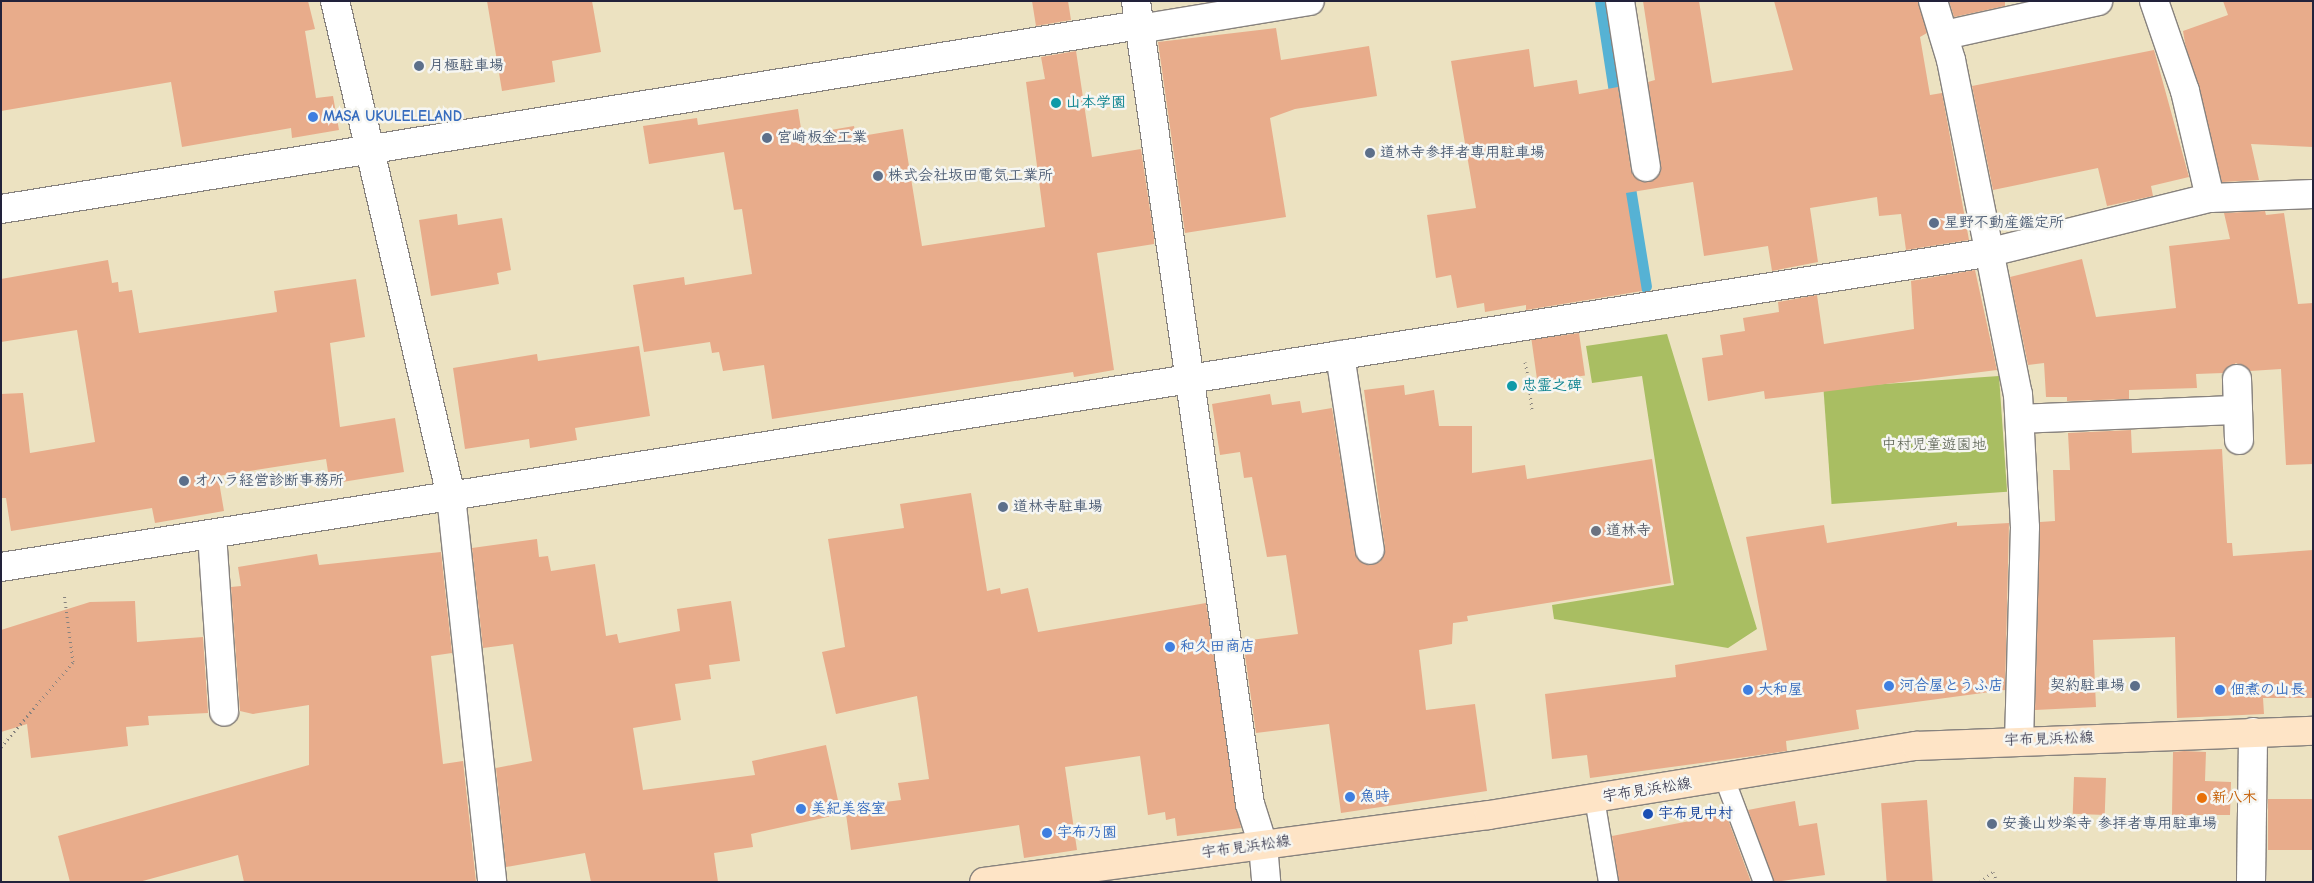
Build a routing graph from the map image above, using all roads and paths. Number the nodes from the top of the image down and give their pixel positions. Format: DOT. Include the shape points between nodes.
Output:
graph roads {
  1 [pos="335,1"];
  2 [pos="1310,1"];
  3 [pos="1620,1"];
  4 [pos="1933,1"];
  5 [pos="2098,1"];
  6 [pos="2154,1"];
  7 [pos="1138,19"];
  8 [pos="1945,35"];
  9 [pos="370,149"];
  10 [pos="1646,167"];
  11 [pos="2313,194"];
  12 [pos="2210,198"];
  13 [pos="1,209"];
  14 [pos="1991,252"];
  15 [pos="1340,355"];
  16 [pos="1190,379"];
  17 [pos="2237,379"];
  18 [pos="1530,393"];
  19 [pos="1532,410"];
  20 [pos="2238,410"];
  21 [pos="2020,419"];
  22 [pos="2239,440"];
  23 [pos="451,496"];
  24 [pos="212,534"];
  25 [pos="1370,550"];
  26 [pos="60,558"];
  27 [pos="1,567"];
  28 [pos="224,712"];
  29 [pos="2313,730"];
  30 [pos="2253,732"];
  31 [pos="2019,740"];
  32 [pos="1,747"];
  33 [pos="1724,778"];
  34 [pos="1594,798"];
  35 [pos="1262,845"];
  36 [pos="492,882"];
  37 [pos="984,882"];
  38 [pos="1266,882"];
  39 [pos="1608,882"];
  40 [pos="1763,882"];
  41 [pos="1980,882"];
  42 [pos="1997,882"];
  43 [pos="2252,882"];
  1 -- 9 [label="street"];
  2 -- 7 [label="street"];
  3 -- 10 [label="street"];
  4 -- 8 [label="street"];
  5 -- 8 [label="street"];
  6 -- 12 [label="street" via="2185,91"];
  7 -- 9 [label="street"];
  7 -- 16 [label="street"];
  8 -- 14 [label="street"];
  9 -- 13 [label="street"];
  9 -- 23 [label="street"];
  11 -- 12 [label="street"];
  12 -- 14 [label="street"];
  14 -- 15 [label="street"];
  14 -- 21 [label="street"];
  15 -- 16 [label="street"];
  15 -- 25 [label="street"];
  16 -- 23 [label="street"];
  16 -- 35 [label="street" via="1250,804"];
  17 -- 20 [label="street"];
  18 -- 19 [label="path"];
  20 -- 21 [label="street"];
  20 -- 22 [label="street"];
  21 -- 31 [label="street" via="2025,527"];
  23 -- 24 [label="street"];
  23 -- 36 [label="street"];
  24 -- 26 [label="street"];
  24 -- 28 [label="street"];
  26 -- 27 [label="street"];
  26 -- 32 [label="path" via="73,662"];
  29 -- 30 [label="main road, 宇布見浜松線"];
  30 -- 31 [label="main road, 宇布見浜松線"];
  30 -- 43 [label="street"];
  31 -- 33 [label="main road, 宇布見浜松線" via="1916,746"];
  33 -- 34 [label="main road, 宇布見浜松線"];
  33 -- 40 [label="lane"];
  34 -- 35 [label="main road, 宇布見浜松線"];
  34 -- 39 [label="lane"];
  35 -- 37 [label="main road, 宇布見浜松線"];
  35 -- 38 [label="street"];
  41 -- 42 [label="path" via="1993,872"];
}
